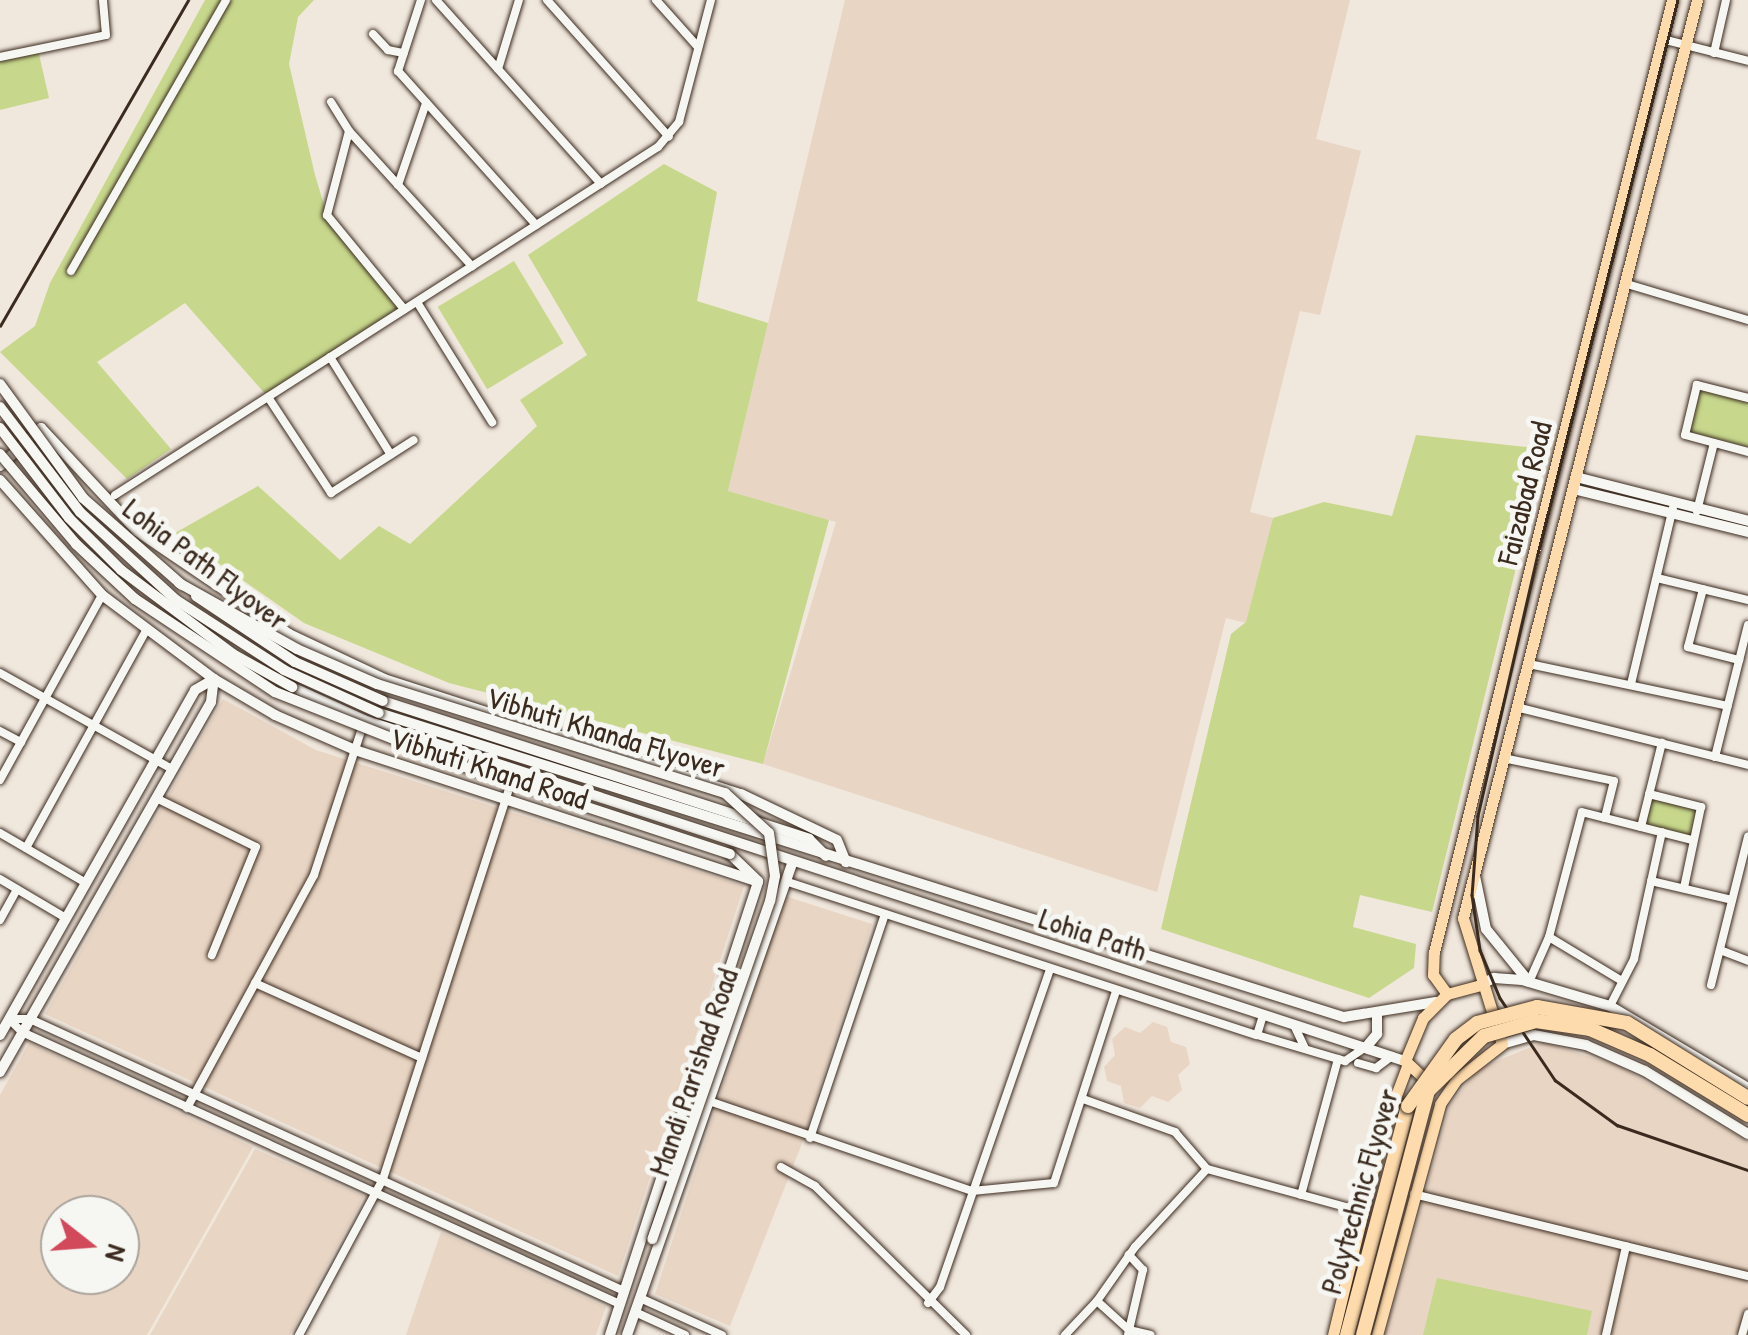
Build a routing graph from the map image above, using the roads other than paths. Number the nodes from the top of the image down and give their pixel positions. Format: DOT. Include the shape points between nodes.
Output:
graph roads {
  1 [pos="103,0"];
  2 [pos="226,0"];
  3 [pos="421,0"];
  4 [pos="436,0"];
  5 [pos="519,0"];
  6 [pos="547,0"];
  7 [pos="656,0"];
  8 [pos="710,0"];
  9 [pos="1672,0"];
  10 [pos="1697,0"];
  11 [pos="1726,0"];
  12 [pos="373,34"];
  13 [pos="1662,39"];
  14 [pos="1687,45"];
  15 [pos="698,47"];
  16 [pos="404,53"];
  17 [pos="1714,53"];
  18 [pos="0,57"];
  19 [pos="1748,61"];
  20 [pos="498,69"];
  21 [pos="331,102"];
  22 [pos="426,102"];
  23 [pos="349,131"];
  24 [pos="669,137"];
  25 [pos="600,184"];
  26 [pos="398,185"];
  27 [pos="536,225"];
  28 [pos="472,266"];
  29 [pos="70,271"];
  30 [pos="1626,284"];
  31 [pos="417,302"];
  32 [pos="404,310"];
  33 [pos="1748,320"];
  34 [pos="330,357"];
  35 [pos="0,384"];
  36 [pos="268,396"];
  37 [pos="1748,398"];
  38 [pos="0,407"];
  39 [pos="492,422"];
  40 [pos="0,428"];
  41 [pos="414,440"];
  42 [pos="1714,443"];
  43 [pos="1748,452"];
  44 [pos="0,454"];
  45 [pos="391,454"];
  46 [pos="0,466"];
  47 [pos="0,480"];
  48 [pos="1574,483"];
  49 [pos="116,494"];
  50 [pos="1673,508"];
  51 [pos="1696,514"];
  52 [pos="1748,521"];
  53 [pos="1748,532"];
  54 [pos="1657,578"];
  55 [pos="179,583"];
  56 [pos="1703,589"];
  57 [pos="102,595"];
  58 [pos="1748,600"];
  59 [pos="1748,625"];
  60 [pos="146,631"];
  61 [pos="1739,660"];
  62 [pos="1529,664"];
  63 [pos="0,673"];
  64 [pos="214,679"];
  65 [pos="1631,684"];
  66 [pos="45,699"];
  67 [pos="319,702"];
  68 [pos="1728,706"];
  69 [pos="382,707"];
  70 [pos="1516,707"];
  71 [pos="364,720"];
  72 [pos="94,724"];
  73 [pos="306,728"];
  74 [pos="0,730"];
  75 [pos="20,742"];
  76 [pos="1662,744"];
  77 [pos="356,750"];
  78 [pos="1714,757"];
  79 [pos="1503,758"];
  80 [pos="155,759"];
  81 [pos="1748,765"];
  82 [pos="172,769"];
  83 [pos="516,771"];
  84 [pos="0,780"];
  85 [pos="1649,794"];
  86 [pos="156,798"];
  87 [pos="506,802"];
  88 [pos="1605,818"];
  89 [pos="1642,827"];
  90 [pos="1662,832"];
  91 [pos="0,833"];
  92 [pos="1748,838"];
  93 [pos="1692,840"];
  94 [pos="26,848"];
  95 [pos="767,853"];
  96 [pos="793,862"];
  97 [pos="846,862"];
  98 [pos="1474,865"];
  99 [pos="863,867"];
  100 [pos="0,879"];
  101 [pos="1651,880"];
  102 [pos="786,881"];
  103 [pos="758,882"];
  104 [pos="86,883"];
  105 [pos="1684,888"];
  106 [pos="17,889"];
  107 [pos="1732,900"];
  108 [pos="885,914"];
  109 [pos="66,918"];
  110 [pos="0,920"];
  111 [pos="745,924"];
  112 [pos="769,932"];
  113 [pos="1549,938"];
  114 [pos="1720,950"];
  115 [pos="212,955"];
  116 [pos="1748,961"];
  117 [pos="1050,970"];
  118 [pos="1622,981"];
  119 [pos="1529,982"];
  120 [pos="255,983"];
  121 [pos="1480,985"];
  122 [pos="1711,985"];
  123 [pos="1556,989"];
  124 [pos="1116,991"];
  125 [pos="1441,998"];
  126 [pos="1610,1006"];
  127 [pos="1377,1013"];
  128 [pos="1263,1016"];
  129 [pos="9,1019"];
  130 [pos="30,1019"];
  131 [pos="1294,1025"];
  132 [pos="22,1032"];
  133 [pos="0,1035"];
  134 [pos="1257,1035"];
  135 [pos="1545,1036"];
  136 [pos="1288,1044"];
  137 [pos="1502,1044"];
  138 [pos="1367,1046"];
  139 [pos="1306,1049"];
  140 [pos="422,1058"];
  141 [pos="1338,1059"];
  142 [pos="1402,1061"];
  143 [pos="1358,1063"];
  144 [pos="0,1072"];
  145 [pos="1748,1088"];
  146 [pos="1445,1093"];
  147 [pos="194,1094"];
  148 [pos="1392,1097"];
  149 [pos="1748,1098"];
  150 [pos="1083,1099"];
  151 [pos="709,1101"];
  152 [pos="187,1108"];
  153 [pos="1748,1115"];
  154 [pos="1434,1118"];
  155 [pos="264,1125"];
  156 [pos="240,1132"];
  157 [pos="1748,1134"];
  158 [pos="810,1138"];
  159 [pos="781,1167"];
  160 [pos="1207,1169"];
  161 [pos="383,1179"];
  162 [pos="972,1192"];
  163 [pos="375,1194"];
  164 [pos="1414,1194"];
  165 [pos="1301,1195"];
  166 [pos="1364,1212"];
  167 [pos="1626,1246"];
  168 [pos="1129,1255"];
  169 [pos="654,1256"];
  170 [pos="1748,1276"];
  171 [pos="624,1291"];
  172 [pos="640,1298"];
  173 [pos="1097,1301"];
  174 [pos="928,1303"];
  175 [pos="620,1304"];
  176 [pos="635,1312"];
  177 [pos="1748,1314"];
  178 [pos="1129,1332"];
  179 [pos="299,1335"];
  180 [pos="610,1335"];
  181 [pos="627,1335"];
  182 [pos="685,1335"];
  183 [pos="722,1335"];
  184 [pos="966,1335"];
  185 [pos="1065,1335"];
  186 [pos="1150,1335"];
  187 [pos="1334,1335"];
  188 [pos="1347,1335"];
  189 [pos="1363,1335"];
  190 [pos="1377,1335"];
  191 [pos="1606,1335"];
  192 [pos="1742,1335"];
  1 -- 18 [label="street" via="106,35"];
  2 -- 29 [label="street"];
  3 -- 16 [label="street"];
  4 -- 20 [label="street"];
  5 -- 20 [label="street"];
  6 -- 24 [label="street"];
  7 -- 15 [label="street"];
  8 -- 15 [label="street"];
  9 -- 13 [label="main road, Faizabad Road"];
  10 -- 14 [label="main road, Faizabad Road"];
  11 -- 17 [label="street"];
  12 -- 16 [label="street" via="388,50"];
  13 -- 14 [label="street"];
  13 -- 125 [label="main road, Faizabad Road" via="1434,952"];
  14 -- 17 [label="street"];
  14 -- 30 [label="main road, Faizabad Road"];
  15 -- 24 [label="street" via="680,122"];
  16 -- 22 [label="street" via="398,71"];
  17 -- 19 [label="street"];
  20 -- 25 [label="street"];
  21 -- 23 [label="street"];
  22 -- 26 [label="street"];
  22 -- 27 [label="street"];
  23 -- 26 [label="street"];
  23 -- 32 [label="street" via="327,215"];
  24 -- 25 [label="street"];
  25 -- 27 [label="street"];
  26 -- 28 [label="street"];
  27 -- 28 [label="street"];
  28 -- 31 [label="street"];
  30 -- 33 [label="street"];
  30 -- 48 [label="main road, Faizabad Road"];
  31 -- 32 [label="street"];
  31 -- 39 [label="street"];
  32 -- 34 [label="street"];
  34 -- 36 [label="street"];
  34 -- 45 [label="street"];
  35 -- 55 [label="main road, Lohia Path Flyover, bridge" via="83,498"];
  36 -- 45 [label="street" via="331,492"];
  36 -- 49 [label="street"];
  37 -- 42 [label="street" via="1698,385 1685,435"];
  38 -- 69 [label="main road, Lohia Path Flyover, bridge" via="80,512 176,600 284,670"];
  40 -- 67 [label="main road, Lohia Path Flyover, bridge" via="69,518 122,570 233,654"];
  41 -- 45 [label="street"];
  42 -- 43 [label="street"];
  42 -- 51 [label="street"];
  44 -- 103 [label="main road, bridge" via="76,544 135,600 275,692 462,766 730,854"];
  46 -- 97 [label="main road" via="36,433 48,432 137,532 289,634 384,679 742,794 837,840"];
  47 -- 57 [label="main road, Vibhuti Khand Road"];
  48 -- 50 [label="main road"];
  48 -- 62 [label="main road, Faizabad Road"];
  50 -- 51 [label="main road"];
  50 -- 54 [label="street"];
  51 -- 52 [label="main road"];
  51 -- 53 [label="main road"];
  54 -- 56 [label="street"];
  54 -- 65 [label="street"];
  55 -- 69 [label="main road, Lohia Path Flyover, bridge" via="295,662"];
  55 -- 169 [label="main road, Vibhuti Khanda Flyover, bridge" via="297,649 377,684 725,793 769,833 775,876 770,901 652,1239"];
  56 -- 58 [label="street"];
  56 -- 61 [label="street" via="1688,647"];
  57 -- 60 [label="main road, Vibhuti Khand Road"];
  57 -- 66 [label="street"];
  59 -- 61 [label="street"];
  60 -- 64 [label="main road, Vibhuti Khand Road"];
  60 -- 72 [label="street"];
  61 -- 68 [label="street"];
  62 -- 65 [label="street"];
  62 -- 70 [label="main road, Faizabad Road"];
  63 -- 66 [label="street"];
  64 -- 73 [label="main road, Vibhuti Khand Road"];
  64 -- 80 [label="main road" via="195,690"];
  64 -- 82 [label="main road" via="211,702"];
  65 -- 68 [label="street"];
  66 -- 72 [label="street"];
  66 -- 75 [label="street"];
  67 -- 71 [label="main road, Lohia Path Flyover"];
  67 -- 73 [label="main road"];
  68 -- 78 [label="street"];
  69 -- 97 [label="main road, Lohia Path Flyover"];
  70 -- 76 [label="street"];
  70 -- 79 [label="main road, Faizabad Road"];
  71 -- 77 [label="street"];
  71 -- 83 [label="main road, Lohia Path Flyover"];
  72 -- 80 [label="street"];
  72 -- 94 [label="street"];
  73 -- 77 [label="main road, Vibhuti Khand Road"];
  74 -- 75 [label="street"];
  75 -- 84 [label="street"];
  76 -- 78 [label="street"];
  76 -- 85 [label="street"];
  77 -- 87 [label="main road, Vibhuti Khand Road"];
  77 -- 120 [label="street" via="314,875"];
  78 -- 81 [label="street"];
  79 -- 88 [label="street" via="1614,780"];
  79 -- 98 [label="main road, Faizabad Road"];
  80 -- 82 [label="street"];
  80 -- 104 [label="main road"];
  82 -- 86 [label="main road"];
  83 -- 87 [label="street"];
  83 -- 95 [label="main road, Lohia Path Flyover"];
  85 -- 89 [label="street"];
  85 -- 93 [label="street" via="1701,808"];
  86 -- 115 [label="street" via="256,847"];
  86 -- 130 [label="main road"];
  87 -- 103 [label="main road, Vibhuti Khand Road"];
  87 -- 140 [label="street"];
  88 -- 89 [label="street"];
  88 -- 113 [label="street" via="1582,812"];
  89 -- 90 [label="street"];
  90 -- 93 [label="street"];
  90 -- 101 [label="street"];
  91 -- 94 [label="street"];
  92 -- 107 [label="street"];
  93 -- 105 [label="street"];
  94 -- 104 [label="street"];
  95 -- 96 [label="main road, Lohia Path"];
  96 -- 102 [label="main road, Mandi Parishad Road"];
  96 -- 128 [label="main road, Lohia Path"];
  97 -- 99 [label="main road, Lohia Path Flyover"];
  98 -- 119 [label="main road" via="1486,929"];
  98 -- 121 [label="main road, Faizabad Road" via="1462,918"];
  99 -- 127 [label="main road, Lohia Path" via="1344,1016"];
  100 -- 106 [label="street"];
  101 -- 105 [label="street"];
  101 -- 118 [label="street"];
  102 -- 108 [label="street"];
  102 -- 112 [label="main road, Mandi Parishad Road"];
  103 -- 111 [label="main road"];
  104 -- 109 [label="main road"];
  105 -- 107 [label="street"];
  106 -- 109 [label="street"];
  106 -- 110 [label="street"];
  107 -- 114 [label="street"];
  108 -- 117 [label="street"];
  108 -- 158 [label="street"];
  109 -- 129 [label="main road"];
  111 -- 112 [label="main road"];
  111 -- 171 [label="main road"];
  112 -- 151 [label="main road, Mandi Parishad Road"];
  113 -- 118 [label="street"];
  113 -- 119 [label="street"];
  114 -- 116 [label="street"];
  114 -- 122 [label="street"];
  117 -- 124 [label="street"];
  117 -- 162 [label="street"];
  118 -- 126 [label="street"];
  119 -- 121 [label="main road" via="1494,978"];
  119 -- 123 [label="main road"];
  120 -- 140 [label="street"];
  120 -- 147 [label="street"];
  121 -- 125 [label="main road"];
  121 -- 137 [label="main road, Faizabad Road"];
  123 -- 126 [label="main road"];
  123 -- 135 [label="main road" via="1546,1002"];
  124 -- 134 [label="street"];
  124 -- 150 [label="street"];
  125 -- 127 [label="main road, Lohia Path"];
  125 -- 142 [label="main road"];
  126 -- 145 [label="main road"];
  127 -- 138 [label="main road" via="1377,1034"];
  128 -- 131 [label="main road, Lohia Path"];
  128 -- 134 [label="street"];
  129 -- 130 [label="street"];
  129 -- 132 [label="street"];
  129 -- 133 [label="main road"];
  130 -- 132 [label="main road"];
  130 -- 147 [label="street"];
  131 -- 136 [label="street"];
  131 -- 138 [label="main road, Lohia Path"];
  131 -- 139 [label="street"];
  132 -- 144 [label="main road"];
  132 -- 152 [label="street"];
  134 -- 136 [label="street"];
  135 -- 137 [label="main road"];
  135 -- 157 [label="main road" via="1645,1070"];
  136 -- 139 [label="street"];
  137 -- 146 [label="main road"];
  138 -- 141 [label="street"];
  138 -- 142 [label="main road, Lohia Path"];
  139 -- 141 [label="street"];
  140 -- 161 [label="street"];
  141 -- 165 [label="street"];
  142 -- 143 [label="street" via="1376,1068"];
  142 -- 146 [label="main road"];
  142 -- 148 [label="main road"];
  146 -- 154 [label="main road"];
  147 -- 152 [label="street"];
  147 -- 155 [label="street"];
  148 -- 154 [label="main road"];
  148 -- 166 [label="main road"];
  149 -- 188 [label="highway, Polytechnic Flyover, bridge" via="1627,1023 1592,1012 1537,1007 1476,1023 1438,1058 1412,1097"];
  150 -- 160 [label="street" via="1175,1132"];
  150 -- 162 [label="street" via="1054,1182"];
  151 -- 158 [label="street"];
  151 -- 169 [label="main road, Mandi Parishad Road"];
  152 -- 156 [label="street"];
  153 -- 189 [label="highway, Polytechnic Flyover, bridge" via="1650,1055 1590,1029 1536,1021 1484,1036 1428,1091"];
  154 -- 164 [label="main road"];
  155 -- 156 [label="street"];
  155 -- 161 [label="street"];
  156 -- 163 [label="street"];
  158 -- 162 [label="street"];
  159 -- 174 [label="street" via="815,1186"];
  160 -- 165 [label="street"];
  160 -- 168 [label="street"];
  161 -- 163 [label="street"];
  161 -- 171 [label="street"];
  162 -- 174 [label="street" via="940,1287"];
  163 -- 175 [label="street"];
  163 -- 179 [label="street"];
  164 -- 167 [label="street"];
  164 -- 190 [label="main road"];
  165 -- 166 [label="street"];
  166 -- 187 [label="main road"];
  167 -- 170 [label="street"];
  167 -- 191 [label="street"];
  168 -- 173 [label="street"];
  168 -- 178 [label="street" via="1143,1270"];
  169 -- 172 [label="main road, Mandi Parishad Road"];
  171 -- 175 [label="main road"];
  172 -- 176 [label="main road, Mandi Parishad Road"];
  172 -- 183 [label="street"];
  173 -- 178 [label="street"];
  173 -- 185 [label="street"];
  174 -- 184 [label="street"];
  175 -- 180 [label="main road"];
  176 -- 181 [label="main road, Mandi Parishad Road"];
  176 -- 182 [label="street"];
  177 -- 192 [label="street"];
  178 -- 186 [label="street"];
}
